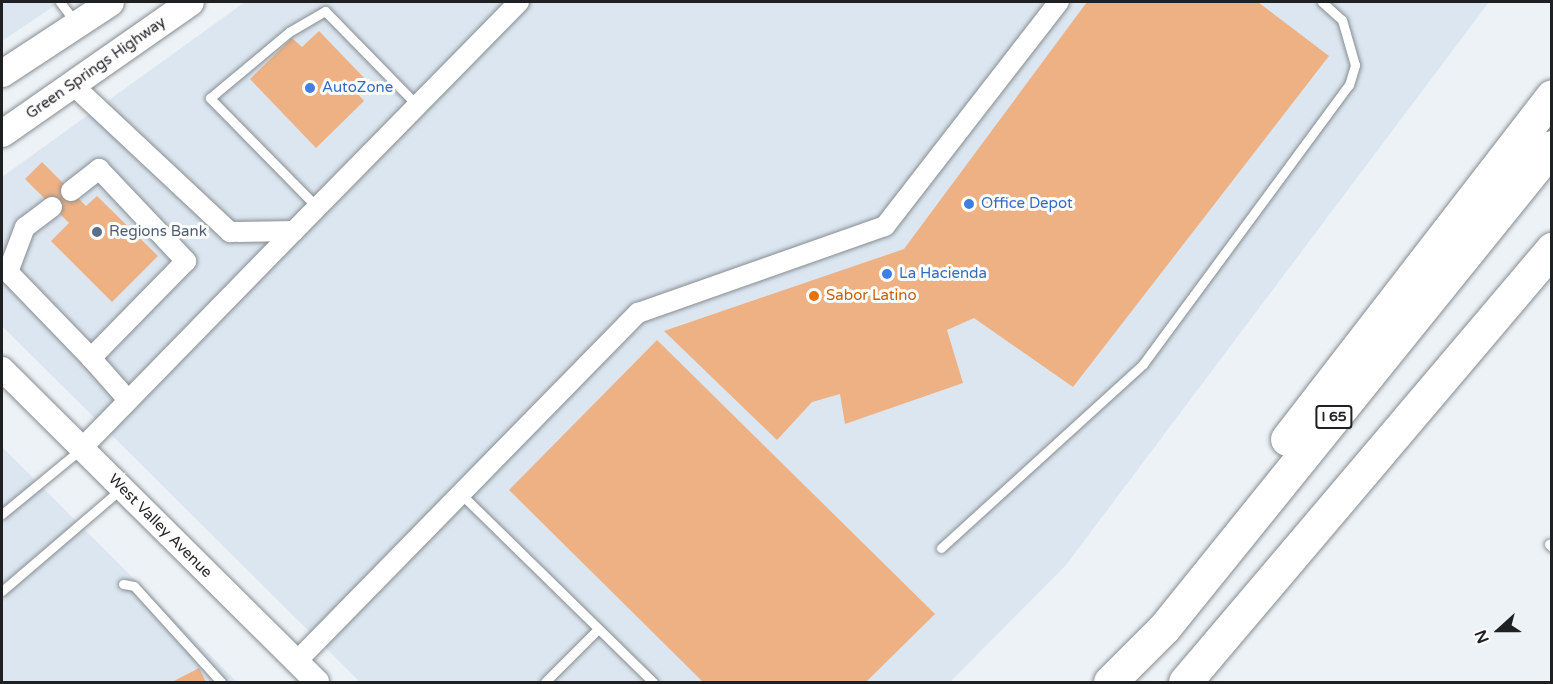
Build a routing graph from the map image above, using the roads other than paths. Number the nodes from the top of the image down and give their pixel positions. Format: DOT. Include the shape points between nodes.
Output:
graph roads {
  1 [pos="60,2"];
  2 [pos="110,2"];
  3 [pos="190,2"];
  4 [pos="519,2"];
  5 [pos="1059,2"];
  6 [pos="1322,2"];
  7 [pos="76,24"];
  8 [pos="2,73"];
  9 [pos="74,86"];
  10 [pos="1551,96"];
  11 [pos="417,105"];
  12 [pos="2,133"];
  13 [pos="1551,147"];
  14 [pos="71,191"];
  15 [pos="52,207"];
  16 [pos="317,207"];
  17 [pos="294,231"];
  18 [pos="1551,249"];
  19 [pos="1551,276"];
  20 [pos="1506,307"];
  21 [pos="91,358"];
  22 [pos="2,369"];
  23 [pos="128,400"];
  24 [pos="82,448"];
  25 [pos="122,488"];
  26 [pos="461,494"];
  27 [pos="2,514"];
  28 [pos="941,548"];
  29 [pos="123,584"];
  30 [pos="2,591"];
  31 [pos="1164,628"];
  32 [pos="598,629"];
  33 [pos="296,662"];
  34 [pos="222,682"];
  35 [pos="317,682"];
  36 [pos="545,682"];
  37 [pos="653,682"];
  38 [pos="1110,682"];
  39 [pos="1185,682"];
  1 -- 7 [label="lane"];
  2 -- 7 [label="main road"];
  3 -- 9 [label="main road, Green Springs Highway"];
  4 -- 11 [label="street"];
  5 -- 26 [label="street" via="885,226 638,313"];
  6 -- 28 [label="lane" via="1342,20 1355,65 1349,85 1143,364"];
  7 -- 8 [label="main road"];
  9 -- 12 [label="main road, Green Springs Highway"];
  9 -- 17 [label="street" via="230,232"];
  10 -- 31 [label="highway" via="1228,517"];
  11 -- 16 [label="street"];
  11 -- 16 [label="lane" via="325,11 289,32 210,98"];
  13 -- 31 [label="highway, I 65"];
  14 -- 21 [label="street" via="99,169 186,261"];
  15 -- 21 [label="street" via="26,227 8,272"];
  16 -- 17 [label="street"];
  17 -- 23 [label="street"];
  18 -- 20 [label="highway"];
  19 -- 20 [label="highway"];
  20 -- 39 [label="highway"];
  21 -- 23 [label="street"];
  22 -- 24 [label="street, West Valley Avenue"];
  23 -- 24 [label="street"];
  24 -- 25 [label="street, West Valley Avenue"];
  24 -- 27 [label="lane"];
  25 -- 30 [label="lane"];
  25 -- 33 [label="street, West Valley Avenue"];
  26 -- 32 [label="lane"];
  26 -- 33 [label="street"];
  29 -- 34 [label="lane" via="134,586"];
  31 -- 38 [label="highway, I 65"];
  32 -- 36 [label="lane"];
  32 -- 37 [label="lane"];
  33 -- 35 [label="street, West Valley Avenue"];
}
